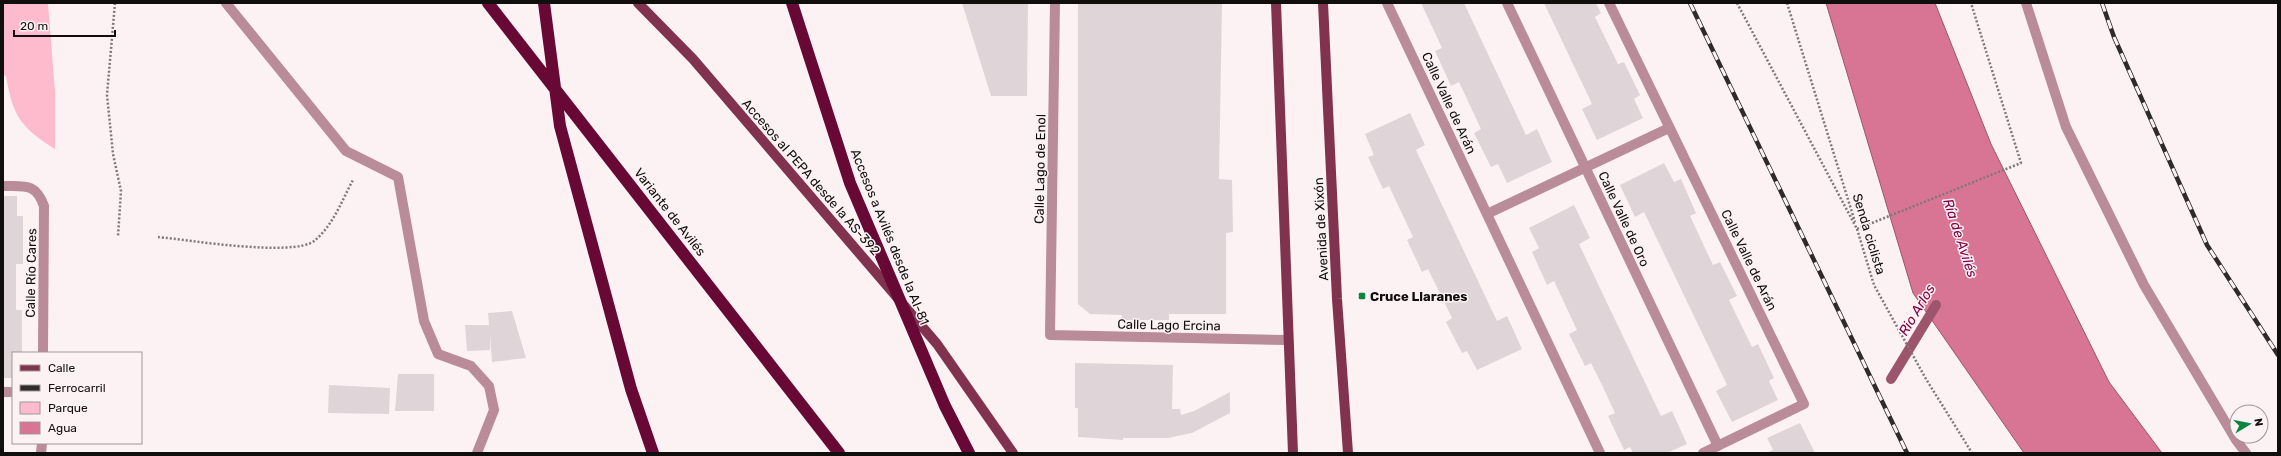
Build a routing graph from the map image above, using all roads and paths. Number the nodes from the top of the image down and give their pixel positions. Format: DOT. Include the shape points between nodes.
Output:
graph roads {
  1 [pos="115,3"];
  2 [pos="226,3"];
  3 [pos="488,3"];
  4 [pos="544,3"];
  5 [pos="638,3"];
  6 [pos="792,3"];
  7 [pos="1055,3"];
  8 [pos="1276,3"];
  9 [pos="1323,3"];
  10 [pos="1387,3"];
  11 [pos="1507,3"];
  12 [pos="1609,3"];
  13 [pos="1737,3"];
  14 [pos="1787,3"];
  15 [pos="1971,3"];
  16 [pos="2026,3"];
  17 [pos="1670,128"];
  18 [pos="364,160"];
  19 [pos="1586,168"];
  20 [pos="3,186"];
  21 [pos="1487,214"];
  22 [pos="1857,229"];
  23 [pos="118,236"];
  24 [pos="158,237"];
  25 [pos="1050,335"];
  26 [pos="1287,340"];
  27 [pos="43,352"];
  28 [pos="1718,446"];
  29 [pos="477,453"];
  30 [pos="653,453"];
  31 [pos="836,453"];
  32 [pos="969,453"];
  33 [pos="1013,453"];
  34 [pos="1293,453"];
  35 [pos="1348,453"];
  36 [pos="1600,453"];
  37 [pos="1703,453"];
  38 [pos="1972,453"];
  39 [pos="2246,453"];
  1 -- 23 [label="path" via="107,95 113,154 121,191"];
  2 -- 18 [label="street" via="346,151"];
  3 -- 31 [label="highway, Variante de Avilés" via="738,322 829,440"];
  4 -- 30 [label="highway" via="560,126 631,389"];
  5 -- 33 [label="main road, Accesos al PEPA desde la AS-392" via="693,59 937,344"];
  6 -- 32 [label="highway, Accesos a Avilés desde la AI-81" via="850,183 945,406"];
  7 -- 25 [label="street, Calle Lago de Enol"];
  8 -- 26 [label="main road"];
  9 -- 35 [label="main road, Avenida de Xixón" via="1337,307"];
  10 -- 21 [label="street, Calle Valle de Arán"];
  11 -- 19 [label="street, Calle Valle de Oro"];
  12 -- 17 [label="street, Calle Valle de Arán"];
  13 -- 22 [label="path"];
  14 -- 22 [label="path, Senda ciclista"];
  15 -- 22 [label="path" via="2021,163"];
  16 -- 39 [label="street" via="2066,127 2144,285"];
  17 -- 19 [label="street"];
  17 -- 28 [label="street, Calle Valle de Arán" via="1804,404"];
  18 -- 24 [label="path" via="329,226 313,242 281,249"];
  18 -- 29 [label="street" via="398,177 424,321 438,354 471,366 489,386 494,410"];
  19 -- 21 [label="street"];
  19 -- 28 [label="street, Calle Valle de Oro"];
  20 -- 27 [label="street, Calle Río Cares" via="28,186 40,194 44,206"];
  21 -- 36 [label="street, Calle Valle de Arán"];
  22 -- 38 [label="path, Senda ciclista" via="1874,285 1921,371"];
  25 -- 26 [label="street, Calle Lago Ercina"];
  26 -- 34 [label="main road"];
  28 -- 37 [label="street"];
}
